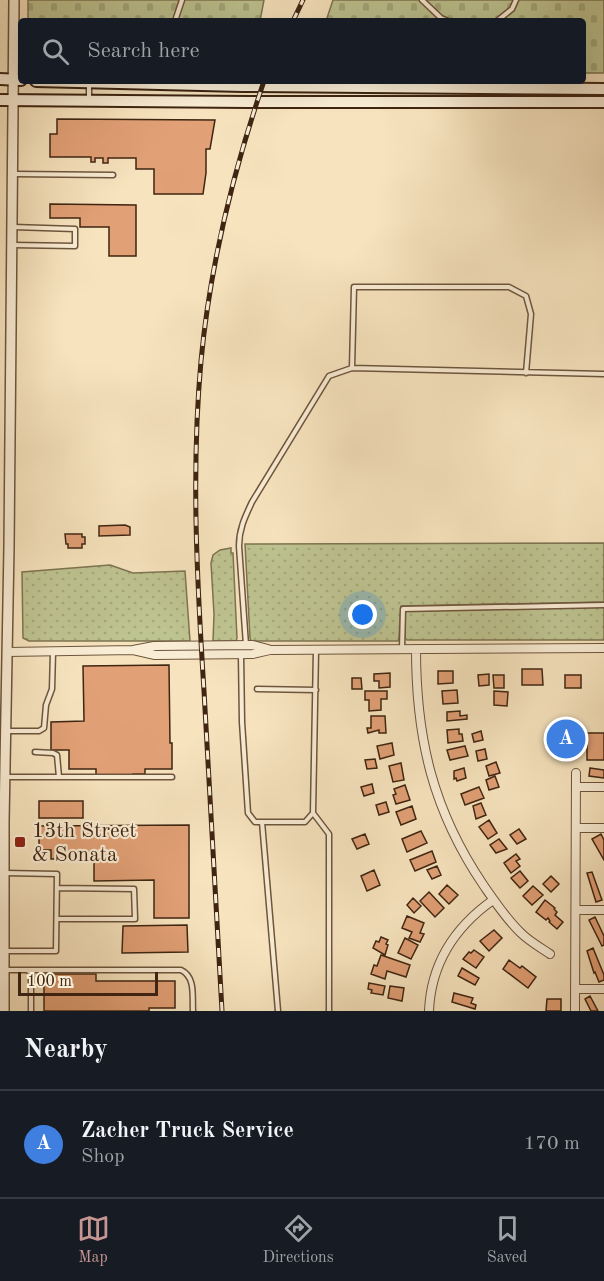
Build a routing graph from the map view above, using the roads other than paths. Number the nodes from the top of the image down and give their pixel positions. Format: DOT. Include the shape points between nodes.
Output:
graph roads {
  1 [pos="14,0"];
  2 [pos="182,0"];
  3 [pos="422,0"];
  4 [pos="516,0"];
  5 [pos="176,18"];
  6 [pos="441,18"];
  7 [pos="501,18"];
  8 [pos="0,79"];
  9 [pos="17,80"];
  10 [pos="89,84"];
  11 [pos="283,84"];
  12 [pos="604,89"];
  13 [pos="0,100"];
  14 [pos="14,100"];
  15 [pos="89,100"];
  16 [pos="604,102"];
  17 [pos="13,174"];
  18 [pos="112,175"];
  19 [pos="12,227"];
  20 [pos="12,245"];
  21 [pos="352,368"];
  22 [pos="526,373"];
  23 [pos="604,374"];
  24 [pos="4,585"];
  25 [pos="604,604"];
  26 [pos="246,645"];
  27 [pos="604,648"];
  28 [pos="402,649"];
  29 [pos="416,649"];
  30 [pos="133,650"];
  31 [pos="270,650"];
  32 [pos="316,650"];
  33 [pos="52,651"];
  34 [pos="7,652"];
  35 [pos="244,655"];
  36 [pos="256,689"];
  37 [pos="316,690"];
  38 [pos="3,709"];
  39 [pos="6,731"];
  40 [pos="35,752"];
  41 [pos="576,773"];
  42 [pos="5,777"];
  43 [pos="59,777"];
  44 [pos="172,777"];
  45 [pos="576,787"];
  46 [pos="604,787"];
  47 [pos="313,813"];
  48 [pos="2,821"];
  49 [pos="262,822"];
  50 [pos="576,828"];
  51 [pos="604,828"];
  52 [pos="4,873"];
  53 [pos="57,888"];
  54 [pos="493,900"];
  55 [pos="576,910"];
  56 [pos="604,910"];
  57 [pos="57,919"];
  58 [pos="4,951"];
  59 [pos="550,954"];
  60 [pos="4,970"];
  61 [pos="28,970"];
  62 [pos="575,989"];
  63 [pos="604,989"];
  64 [pos="4,1011"];
  65 [pos="31,1011"];
  66 [pos="193,1011"];
  67 [pos="278,1011"];
  68 [pos="329,1011"];
  69 [pos="429,1011"];
  70 [pos="575,1011"];
  1 -- 9 [label="street"];
  2 -- 5 [label="lane"];
  3 -- 6 [label="lane"];
  4 -- 7 [label="lane"];
  8 -- 9 [label="main road"];
  9 -- 14 [label="street"];
  10 -- 15 [label="lane"];
  11 -- 12 [label="main road"];
  13 -- 14 [label="main road"];
  14 -- 15 [label="main road"];
  14 -- 17 [label="street"];
  15 -- 16 [label="main road"];
  17 -- 18 [label="lane"];
  17 -- 19 [label="street"];
  19 -- 20 [label="street"];
  19 -- 20 [label="lane" via="75,228 75,246"];
  20 -- 24 [label="street"];
  21 -- 22 [label="lane"];
  21 -- 22 [label="lane" via="354,286 509,286 525,296 531,314"];
  21 -- 26 [label="lane" via="329,376 242,523 239,546"];
  22 -- 23 [label="lane"];
  24 -- 34 [label="street"];
  25 -- 28 [label="lane" via="403,609"];
  26 -- 30 [label="street" via="154,645"];
  26 -- 31 [label="street"];
  26 -- 35 [label="lane"];
  27 -- 29 [label="street"];
  28 -- 29 [label="street"];
  28 -- 32 [label="street"];
  29 -- 54 [label="street" via="416,690 426,756 441,808 465,859"];
  30 -- 33 [label="street"];
  30 -- 35 [label="street" via="155,655"];
  31 -- 32 [label="street"];
  31 -- 35 [label="street"];
  32 -- 37 [label="lane"];
  33 -- 34 [label="street"];
  33 -- 39 [label="lane" via="52,689 44,728"];
  34 -- 38 [label="street"];
  35 -- 49 [label="lane" via="242,722 248,813 255,822"];
  36 -- 37 [label="lane"];
  37 -- 47 [label="lane"];
  38 -- 39 [label="street"];
  39 -- 42 [label="street"];
  40 -- 43 [label="lane" via="57,755"];
  41 -- 45 [label="street"];
  42 -- 43 [label="lane"];
  42 -- 48 [label="street"];
  43 -- 44 [label="lane"];
  45 -- 46 [label="street"];
  45 -- 50 [label="street"];
  47 -- 49 [label="lane" via="305,822"];
  47 -- 68 [label="lane" via="329,834"];
  48 -- 52 [label="street"];
  49 -- 67 [label="lane"];
  50 -- 51 [label="street"];
  50 -- 55 [label="street"];
  52 -- 53 [label="lane" via="57,874"];
  52 -- 58 [label="street"];
  53 -- 57 [label="lane"];
  53 -- 57 [label="lane" via="135,889 135,919"];
  54 -- 59 [label="street" via="521,933"];
  54 -- 69 [label="street" via="453,936 438,967"];
  55 -- 56 [label="street"];
  55 -- 62 [label="street"];
  57 -- 58 [label="lane" via="56,951"];
  58 -- 60 [label="street"];
  60 -- 61 [label="lane"];
  60 -- 64 [label="street"];
  61 -- 65 [label="lane"];
  61 -- 66 [label="lane" via="181,970 191,978"];
  62 -- 63 [label="street"];
  62 -- 70 [label="street"];
}
